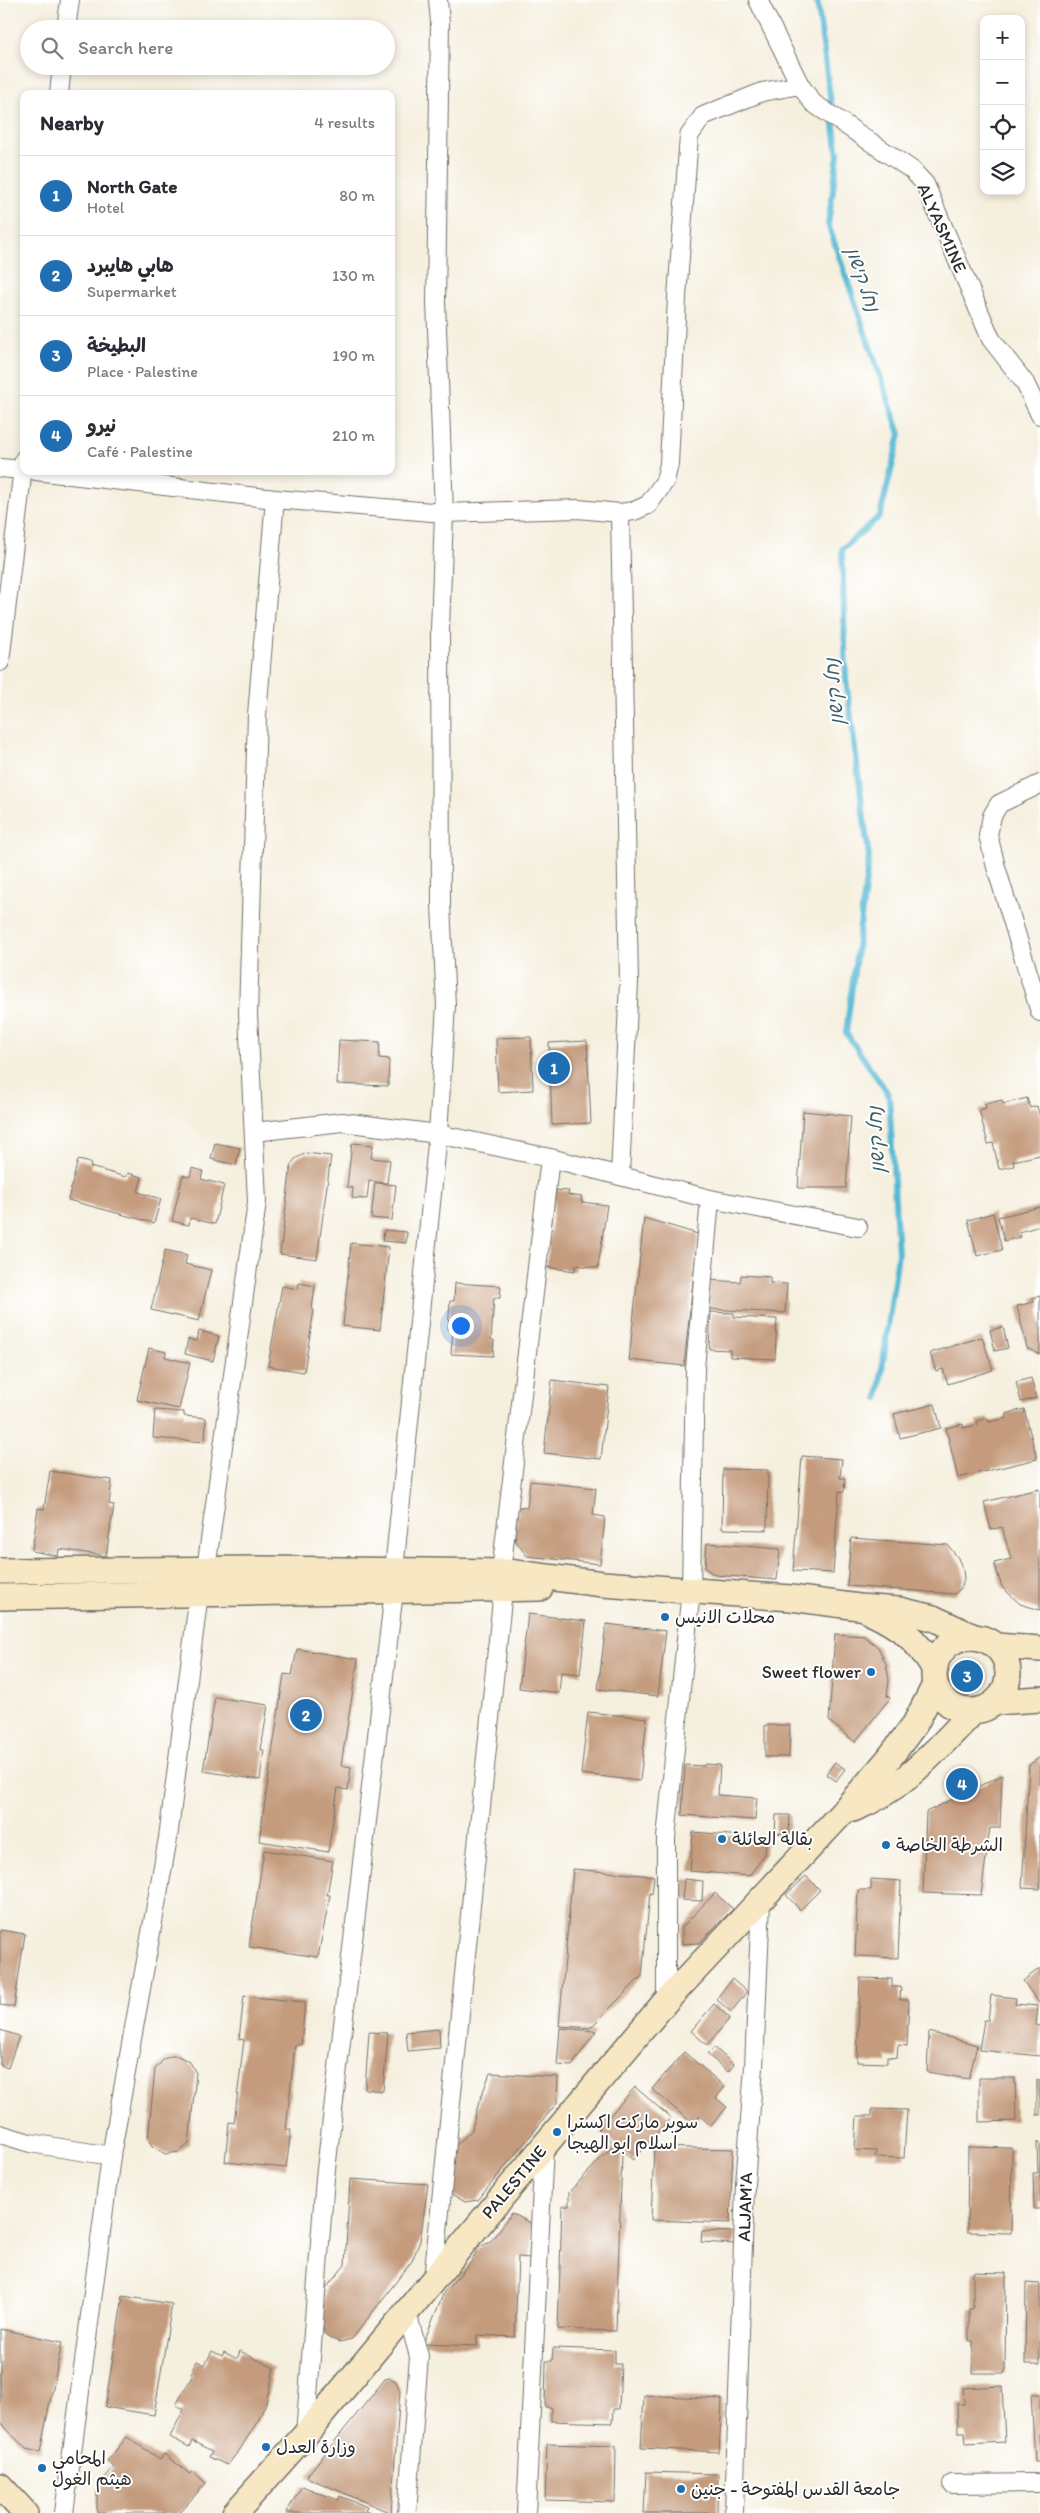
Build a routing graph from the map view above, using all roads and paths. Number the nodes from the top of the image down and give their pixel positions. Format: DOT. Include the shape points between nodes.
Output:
graph roads {
  1 [pos="70,0"];
  2 [pos="438,0"];
  3 [pos="758,0"];
  4 [pos="67,20"];
  5 [pos="61,75"];
  6 [pos="800,85"];
  7 [pos="59,90"];
  8 [pos="1040,415"];
  9 [pos="0,468"];
  10 [pos="20,468"];
  11 [pos="26,475"];
  12 [pos="83,475"];
  13 [pos="275,499"];
  14 [pos="444,513"];
  15 [pos="620,513"];
  16 [pos="0,662"];
  17 [pos="1040,784"];
  18 [pos="1040,1012"];
  19 [pos="254,1132"];
  20 [pos="438,1134"];
  21 [pos="550,1158"];
  22 [pos="620,1176"];
  23 [pos="710,1199"];
  24 [pos="858,1227"];
  25 [pos="0,1571"];
  26 [pos="202,1581"];
  27 [pos="394,1581"];
  28 [pos="502,1581"];
  29 [pos="691,1590"];
  30 [pos="0,1597"];
  31 [pos="859,1607"];
  32 [pos="985,1642"];
  33 [pos="1040,1649"];
  34 [pos="935,1677"];
  35 [pos="1040,1699"];
  36 [pos="996,1702"];
  37 [pos="973,1712"];
  38 [pos="841,1814"];
  39 [pos="760,1901"];
  40 [pos="666,2001"];
  41 [pos="0,2134"];
  42 [pos="544,2146"];
  43 [pos="110,2156"];
  44 [pos="433,2280"];
  45 [pos="407,2313"];
  46 [pos="305,2435"];
  47 [pos="1040,2483"];
  48 [pos="952,2484"];
  49 [pos="0,2486"];
  50 [pos="25,2513"];
  51 [pos="64,2513"];
  52 [pos="235,2513"];
  53 [pos="407,2513"];
  54 [pos="526,2513"];
  55 [pos="734,2513"];
  1 -- 4 [label="street"];
  2 -- 14 [label="street" via="436,302"];
  3 -- 6 [label="street, ALYASMINE"];
  5 -- 7 [label="street"];
  6 -- 8 [label="street, ALYASMINE" via="823,112 919,176 991,339 1025,383"];
  6 -- 15 [label="street" via="762,92 703,116 689,136 669,464 665,480 648,506"];
  9 -- 10 [label="street"];
  11 -- 16 [label="street"];
  12 -- 13 [label="street"];
  13 -- 14 [label="street"];
  13 -- 19 [label="street" via="256,753 248,1014"];
  14 -- 15 [label="street" via="578,509"];
  14 -- 20 [label="street" via="440,631 441,895 446,1005"];
  15 -- 22 [label="street" via="628,982"];
  17 -- 18 [label="street" via="999,804 992,816 988,835"];
  19 -- 20 [label="street" via="342,1122"];
  19 -- 26 [label="street" via="257,1202"];
  20 -- 21 [label="street"];
  20 -- 27 [label="street"];
  21 -- 22 [label="street"];
  21 -- 28 [label="street" via="513,1454"];
  22 -- 23 [label="street"];
  23 -- 24 [label="street"];
  23 -- 29 [label="street" via="695,1368"];
  25 -- 26 [label="main road"];
  26 -- 27 [label="main road"];
  26 -- 30 [label="main road"];
  26 -- 43 [label="street" via="168,1838"];
  27 -- 28 [label="main road"];
  27 -- 46 [label="street" via="325,2178"];
  28 -- 29 [label="main road"];
  28 -- 44 [label="street"];
  29 -- 31 [label="main road"];
  29 -- 40 [label="street" via="666,1838"];
  31 -- 32 [label="main road" via="899,1610 933,1618"];
  31 -- 34 [label="main road" via="910,1635 922,1648"];
  32 -- 33 [label="main road"];
  32 -- 34 [label="main road" via="951,1643 942,1651"];
  32 -- 36 [label="main road" via="1004,1656 1008,1668 1004,1692"];
  34 -- 37 [label="main road" via="941,1696 949,1705"];
  34 -- 38 [label="main road, PALESTINE" via="915,1724"];
  35 -- 36 [label="main road"];
  36 -- 37 [label="main road"];
  37 -- 38 [label="main road" via="918,1768 866,1804"];
  38 -- 39 [label="main road, PALESTINE"];
  39 -- 40 [label="main road, PALESTINE"];
  39 -- 55 [label="street, ALJAM'A" via="754,2067 745,2184"];
  40 -- 42 [label="main road, PALESTINE"];
  41 -- 43 [label="street" via="30,2143"];
  42 -- 44 [label="main road, PALESTINE"];
  42 -- 54 [label="street"];
  43 -- 51 [label="street"];
  44 -- 45 [label="main road, PALESTINE"];
  45 -- 46 [label="main road, PALESTINE"];
  45 -- 53 [label="street" via="419,2356"];
  46 -- 52 [label="main road, PALESTINE"];
  47 -- 48 [label="street"];
  49 -- 50 [label="main road"];
}
